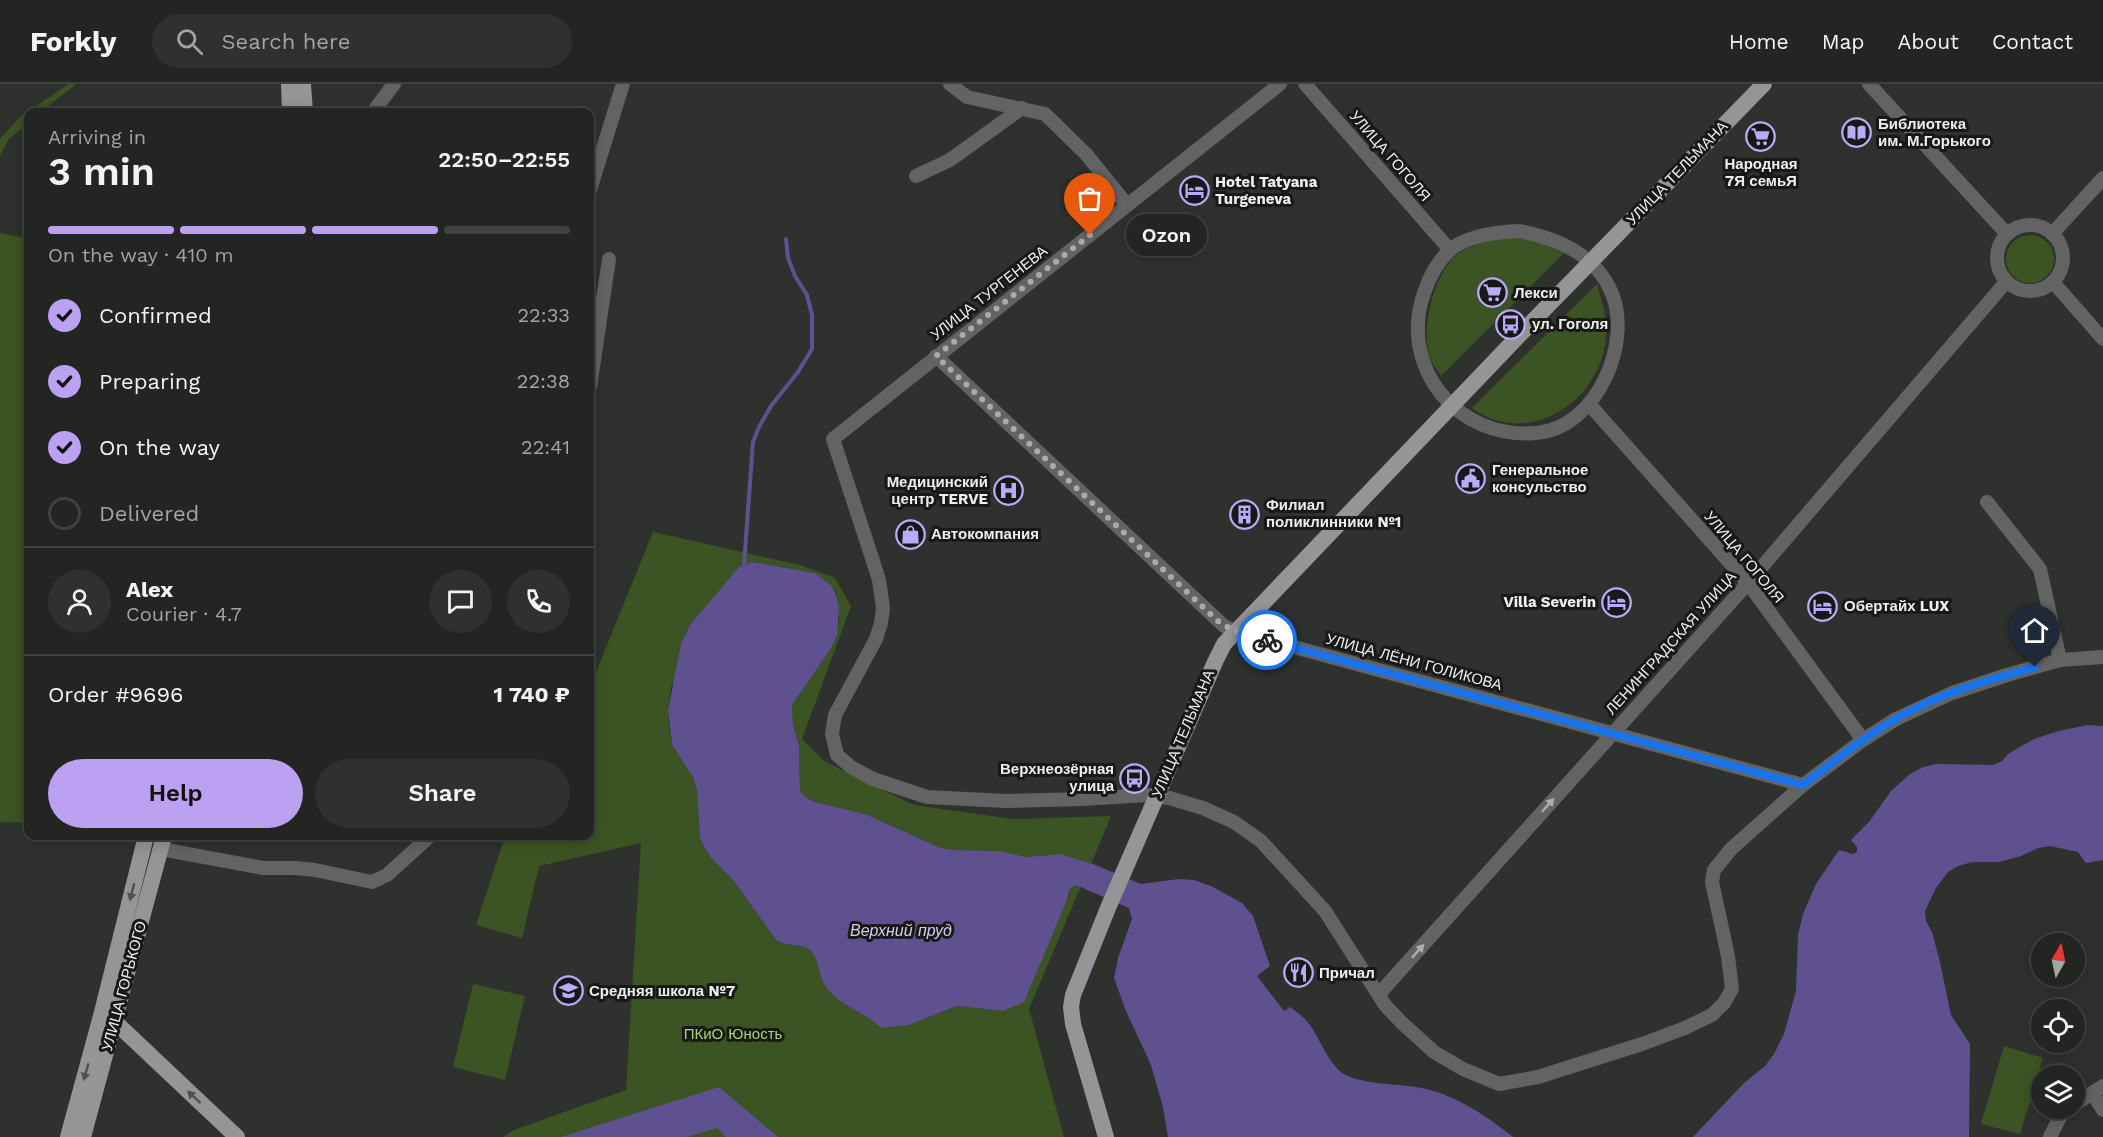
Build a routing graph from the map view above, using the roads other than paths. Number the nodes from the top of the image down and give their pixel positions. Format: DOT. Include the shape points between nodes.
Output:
graph roads {
  1 [pos="289,84"];
  2 [pos="303,84"];
  3 [pos="394,84"];
  4 [pos="623,84"];
  5 [pos="950,84"];
  6 [pos="1280,84"];
  7 [pos="1305,84"];
  8 [pos="1764,84"];
  9 [pos="1869,84"];
  10 [pos="290,108"];
  11 [pos="305,108"];
  12 [pos="376,108"];
  13 [pos="1022,108"];
  14 [pos="916,176"];
  15 [pos="594,177"];
  16 [pos="2103,178"];
  17 [pos="1127,205"];
  18 [pos="2007,234"];
  19 [pos="2052,234"];
  20 [pos="1450,250"];
  21 [pos="609,259"];
  22 [pos="1590,262"];
  23 [pos="2006,282"];
  24 [pos="2054,282"];
  25 [pos="2103,339"];
  26 [pos="936,356"];
  27 [pos="594,360"];
  28 [pos="1589,404"];
  29 [pos="1453,406"];
  30 [pos="1987,502"];
  31 [pos="1748,583"];
  32 [pos="1235,631"];
  33 [pos="2103,657"];
  34 [pos="2060,660"];
  35 [pos="1613,733"];
  36 [pos="1863,740"];
  37 [pos="1803,785"];
  38 [pos="1157,796"];
  39 [pos="145,840"];
  40 [pos="426,840"];
  41 [pos="163,842"];
  42 [pos="1379,994"];
  43 [pos="108,1018"];
  44 [pos="2097,1090"];
  45 [pos="2103,1110"];
  46 [pos="2059,1119"];
  47 [pos="68,1137"];
  48 [pos="83,1137"];
  49 [pos="237,1137"];
  50 [pos="1106,1137"];
  51 [pos="2050,1137"];
  1 -- 10 [label="main road"];
  2 -- 11 [label="main road"];
  3 -- 12 [label="street"];
  4 -- 15 [label="street"];
  5 -- 13 [label="street" via="967,97"];
  6 -- 17 [label="street, УЛИЦА ТУРГЕНЕВА"];
  7 -- 20 [label="street, УЛИЦА ГОГОЛЯ"];
  8 -- 22 [label="main road, УЛИЦА ТЕЛЬМАНА"];
  9 -- 18 [label="street"];
  13 -- 14 [label="street" via="950,160"];
  13 -- 17 [label="street" via="1045,114 1086,154"];
  16 -- 19 [label="street"];
  17 -- 26 [label="street, УЛИЦА ТУРГЕНЕВА"];
  18 -- 19 [label="street" via="2022,225 2039,226"];
  18 -- 23 [label="street" via="1996,252"];
  19 -- 24 [label="street" via="2060,243 2064,259"];
  20 -- 22 [label="street" via="1478,237 1519,231 1564,244"];
  20 -- 29 [label="street" via="1429,280 1420,304 1418,333 1419,351 1432,379"];
  21 -- 27 [label="street"];
  22 -- 28 [label="street" via="1609,288 1617,328 1606,376"];
  22 -- 29 [label="main road, УЛИЦА ТЕЛЬМАНА"];
  23 -- 24 [label="street" via="2031,292"];
  23 -- 31 [label="street, ЛЕНИНГРАДСКАЯ УЛИЦА"];
  24 -- 25 [label="street"];
  26 -- 32 [label="street, УЛИЦА ЛЁНИ ГОЛИКОВА" via="1212,617"];
  26 -- 38 [label="street, УЛИЦА ТУРГЕНЕВА" via="833,440 879,580 883,608 876,639 835,715 832,734 837,755 873,779 927,796 1006,801"];
  28 -- 29 [label="street" via="1563,425 1524,434 1480,426"];
  28 -- 31 [label="street, УЛИЦА ГОГОЛЯ"];
  29 -- 32 [label="main road, УЛИЦА ТЕЛЬМАНА"];
  30 -- 34 [label="street" via="2040,569"];
  31 -- 35 [label="street, ЛЕНИНГРАДСКАЯ УЛИЦА"];
  31 -- 36 [label="street, УЛИЦА ГОГОЛЯ"];
  32 -- 35 [label="street, УЛИЦА ЛЁНИ ГОЛИКОВА"];
  32 -- 38 [label="main road, УЛИЦА ТЕЛЬМАНА" via="1215,662"];
  33 -- 34 [label="street"];
  34 -- 36 [label="street" via="1952,693 1918,707"];
  35 -- 37 [label="street, УЛИЦА ЛЁНИ ГОЛИКОВА"];
  42 -- 35 [label="street, ЛЕНИНГРАДСКАЯ УЛИЦА, one-way"];
  36 -- 37 [label="street"];
  37 -- 42 [label="street" via="1731,849 1714,870 1712,882 1732,989 1712,1015 1685,1028 1538,1077 1499,1084 1434,1052 1401,1022"];
  38 -- 42 [label="street" via="1203,808 1234,822 1261,841 1325,911"];
  38 -- 50 [label="main road, УЛИЦА ТЕЛЬМАНА" via="1076,985 1071,1007 1078,1046"];
  39 -- 43 [label="main road, УЛИЦА ГОРЬКОГО, one-way"];
  40 -- 41 [label="street" via="387,875 372,882 315,870 263,868"];
  41 -- 43 [label="main road, УЛИЦА ГОРЬКОГО"];
  43 -- 47 [label="main road, УЛИЦА ГОРЬКОГО, one-way"];
  43 -- 48 [label="main road, УЛИЦА ГОРЬКОГО"];
  49 -- 43 [label="main road, one-way"];
  44 -- 45 [label="street"];
  46 -- 51 [label="street"];
}
